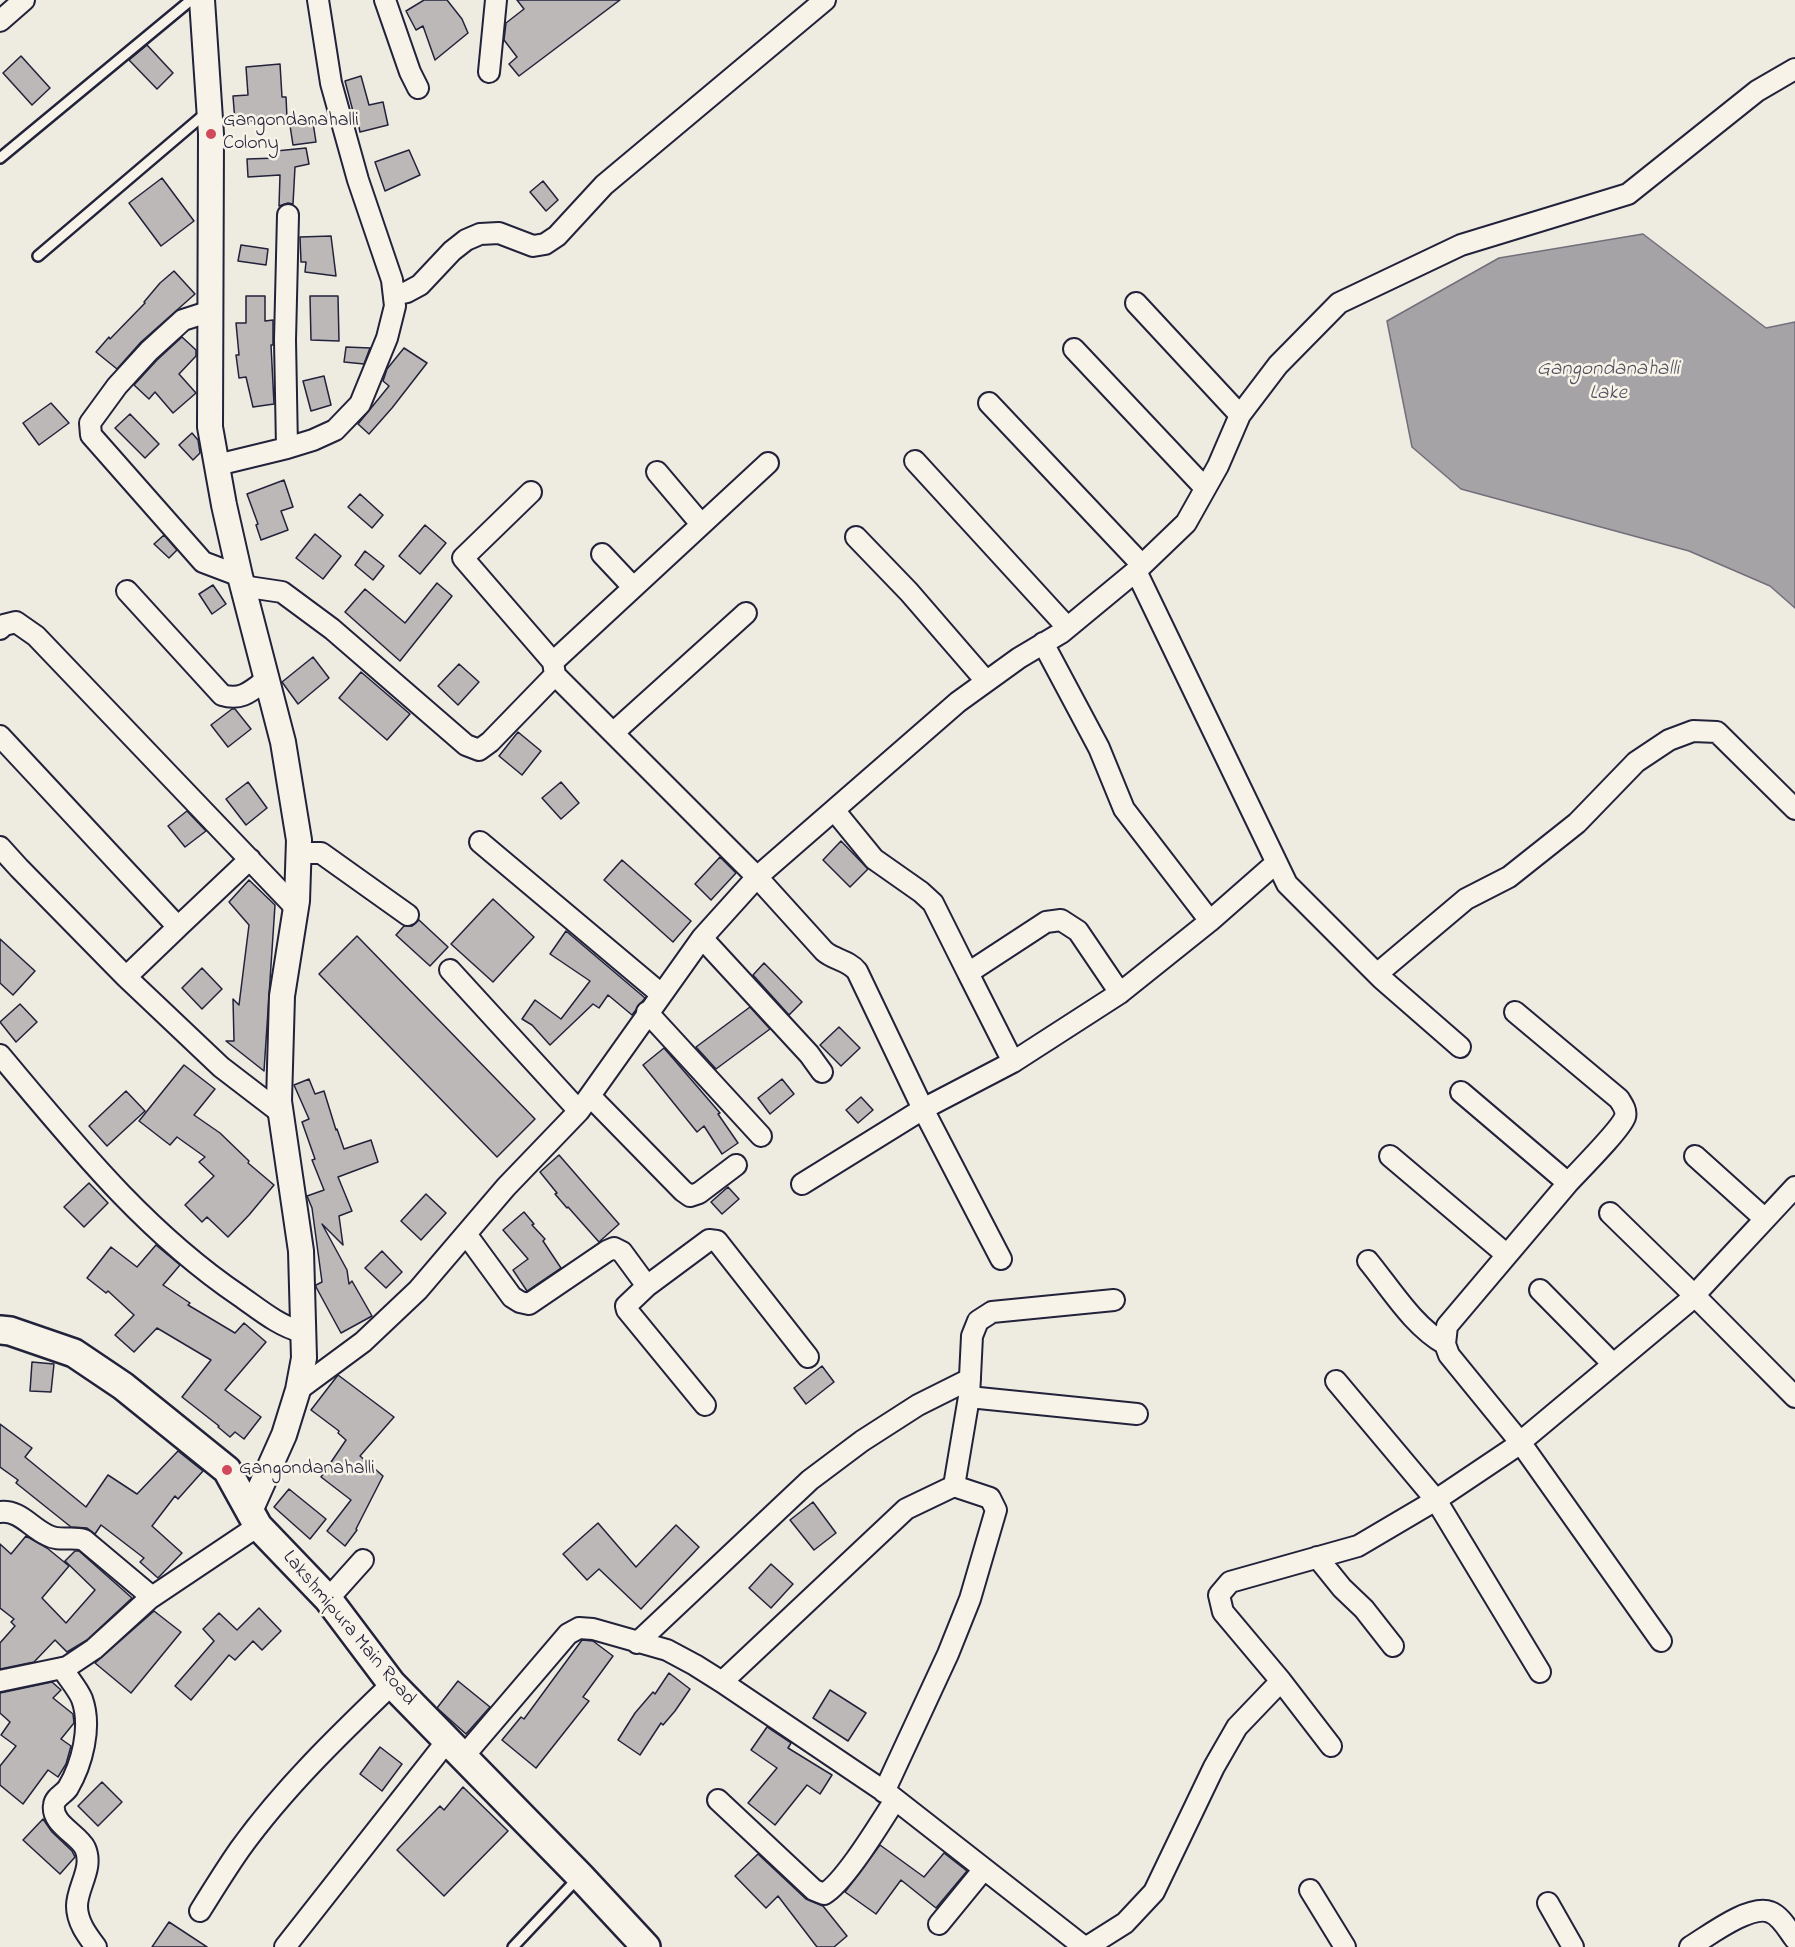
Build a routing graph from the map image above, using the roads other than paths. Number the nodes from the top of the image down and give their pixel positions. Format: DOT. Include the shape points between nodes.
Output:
graph roads {
  1 [pos="24,0"];
  2 [pos="191,0"];
  3 [pos="202,0"];
  4 [pos="318,0"];
  5 [pos="385,0"];
  6 [pos="496,0"];
  7 [pos="825,0"];
  8 [pos="0,21"];
  9 [pos="1795,69"];
  10 [pos="489,72"];
  11 [pos="418,88"];
  12 [pos="210,110"];
  13 [pos="0,158"];
  14 [pos="288,215"];
  15 [pos="38,256"];
  16 [pos="394,295"];
  17 [pos="1136,303"];
  18 [pos="210,310"];
  19 [pos="1074,349"];
  20 [pos="989,403"];
  21 [pos="1240,415"];
  22 [pos="287,448"];
  23 [pos="915,460"];
  24 [pos="768,463"];
  25 [pos="217,465"];
  26 [pos="657,472"];
  27 [pos="1205,488"];
  28 [pos="531,492"];
  29 [pos="701,524"];
  30 [pos="856,537"];
  31 [pos="602,554"];
  32 [pos="1139,568"];
  33 [pos="241,581"];
  34 [pos="633,587"];
  35 [pos="127,591"];
  36 [pos="746,613"];
  37 [pos="1067,627"];
  38 [pos="0,629"];
  39 [pos="1044,643"];
  40 [pos="554,669"];
  41 [pos="267,679"];
  42 [pos="986,681"];
  43 [pos="613,733"];
  44 [pos="0,736"];
  45 [pos="1795,809"];
  46 [pos="834,810"];
  47 [pos="480,842"];
  48 [pos="0,847"];
  49 [pos="298,853"];
  50 [pos="250,859"];
  51 [pos="1276,863"];
  52 [pos="757,877"];
  53 [pos="296,908"];
  54 [pos="408,915"];
  55 [pos="1210,921"];
  56 [pos="178,927"];
  57 [pos="702,938"];
  58 [pos="450,970"];
  59 [pos="968,973"];
  60 [pos="1377,974"];
  61 [pos="126,977"];
  62 [pos="1120,993"];
  63 [pos="661,994"];
  64 [pos="647,1012"];
  65 [pos="1515,1012"];
  66 [pos="1460,1047"];
  67 [pos="0,1055"];
  68 [pos="1013,1062"];
  69 [pos="822,1072"];
  70 [pos="1461,1092"];
  71 [pos="584,1103"];
  72 [pos="923,1109"];
  73 [pos="281,1113"];
  74 [pos="761,1136"];
  75 [pos="1390,1156"];
  76 [pos="1695,1156"];
  77 [pos="736,1165"];
  78 [pos="1568,1183"];
  79 [pos="802,1184"];
  80 [pos="1795,1187"];
  81 [pos="1610,1213"];
  82 [pos="1765,1219"];
  83 [pos="466,1234"];
  84 [pos="1508,1255"];
  85 [pos="1001,1259"];
  86 [pos="1368,1261"];
  87 [pos="647,1286"];
  88 [pos="1540,1290"];
  89 [pos="1694,1295"];
  90 [pos="1114,1299"];
  91 [pos="0,1330"];
  92 [pos="303,1332"];
  93 [pos="1445,1344"];
  94 [pos="808,1357"];
  95 [pos="1613,1364"];
  96 [pos="1336,1381"];
  97 [pos="969,1388"];
  98 [pos="298,1390"];
  99 [pos="1795,1397"];
  100 [pos="705,1405"];
  101 [pos="1137,1414"];
  102 [pos="1520,1442"];
  103 [pos="954,1486"];
  104 [pos="1436,1500"];
  105 [pos="0,1512"];
  106 [pos="254,1518"];
  107 [pos="1317,1557"];
  108 [pos="363,1560"];
  109 [pos="152,1597"];
  110 [pos="328,1599"];
  111 [pos="1661,1641"];
  112 [pos="637,1643"];
  113 [pos="1393,1647"];
  114 [pos="62,1668"];
  115 [pos="1540,1672"];
  116 [pos="0,1681"];
  117 [pos="1281,1681"];
  118 [pos="722,1682"];
  119 [pos="392,1684"];
  120 [pos="1331,1746"];
  121 [pos="455,1749"];
  122 [pos="889,1796"];
  123 [pos="718,1800"];
  124 [pos="984,1869"];
  125 [pos="580,1876"];
  126 [pos="1310,1890"];
  127 [pos="1548,1903"];
  128 [pos="200,1911"];
  129 [pos="939,1924"];
  130 [pos="1795,1939"];
  131 [pos="96,1947"];
  132 [pos="285,1947"];
  133 [pos="513,1947"];
  134 [pos="646,1947"];
  135 [pos="1086,1947"];
  136 [pos="1345,1947"];
  137 [pos="1573,1947"];
  138 [pos="1690,1947"];
  1 -- 8 [label="street"];
  2 -- 13 [label="lane"];
  3 -- 12 [label="street"];
  4 -- 16 [label="street" via="331,83"];
  5 -- 11 [label="street"];
  6 -- 10 [label="street"];
  7 -- 16 [label="street" via="604,185 557,236 533,246 499,233 480,234 452,251 420,285"];
  9 -- 21 [label="street" via="1757,91 1628,194 1461,245 1339,303 1278,365"];
  12 -- 15 [label="lane"];
  12 -- 18 [label="street"];
  14 -- 22 [label="street"];
  16 -- 22 [label="street" via="387,338 360,404 335,430"];
  17 -- 21 [label="street"];
  18 -- 25 [label="street" via="210,427"];
  18 -- 33 [label="street" via="183,320 148,351 90,423 91,435 203,562"];
  19 -- 27 [label="street"];
  20 -- 32 [label="street"];
  21 -- 27 [label="street"];
  22 -- 25 [label="street"];
  23 -- 37 [label="street"];
  24 -- 29 [label="street"];
  25 -- 33 [label="street"];
  26 -- 29 [label="street"];
  27 -- 32 [label="street" via="1186,523"];
  28 -- 40 [label="street" via="463,558"];
  29 -- 34 [label="street"];
  30 -- 42 [label="street"];
  31 -- 34 [label="street"];
  32 -- 37 [label="street"];
  32 -- 51 [label="street"];
  33 -- 40 [label="street" via="282,592 332,629 466,744 479,750"];
  33 -- 41 [label="street"];
  34 -- 40 [label="street"];
  35 -- 41 [label="street" via="222,695 232,698 248,694"];
  36 -- 43 [label="street"];
  37 -- 39 [label="street"];
  38 -- 50 [label="street" via="16,622 36,636"];
  39 -- 42 [label="street"];
  39 -- 55 [label="street" via="1099,748 1124,809"];
  40 -- 43 [label="street"];
  41 -- 49 [label="street" via="283,742"];
  42 -- 46 [label="street"];
  43 -- 52 [label="street"];
  44 -- 56 [label="street"];
  45 -- 60 [label="street" via="1717,732 1693,731 1669,740 1636,762 1576,823 1509,877 1466,899"];
  46 -- 52 [label="street"];
  46 -- 59 [label="street" via="874,859 933,903"];
  47 -- 63 [label="street"];
  48 -- 61 [label="street"];
  49 -- 53 [label="street"];
  49 -- 54 [label="street" via="321,854"];
  50 -- 53 [label="street"];
  50 -- 56 [label="street"];
  51 -- 55 [label="street"];
  51 -- 60 [label="street" via="1287,884"];
  52 -- 57 [label="street"];
  52 -- 72 [label="street" via="831,958 852,965 857,971"];
  53 -- 73 [label="street" via="282,996"];
  55 -- 62 [label="street"];
  56 -- 61 [label="street"];
  57 -- 63 [label="street"];
  57 -- 69 [label="street"];
  58 -- 71 [label="street"];
  59 -- 62 [label="street" via="1046,922 1061,920 1078,931"];
  59 -- 68 [label="street"];
  60 -- 66 [label="street"];
  61 -- 73 [label="street" via="221,1067"];
  62 -- 68 [label="street"];
  63 -- 64 [label="street"];
  64 -- 71 [label="street"];
  64 -- 74 [label="street"];
  65 -- 78 [label="street" via="1625,1109 1625,1117 1616,1130"];
  67 -- 92 [label="street" via="143,1218 219,1282 286,1328"];
  68 -- 72 [label="street"];
  70 -- 78 [label="street"];
  71 -- 77 [label="street" via="690,1196"];
  71 -- 83 [label="street"];
  72 -- 79 [label="street"];
  72 -- 85 [label="street"];
  73 -- 92 [label="street" via="301,1251"];
  75 -- 84 [label="street"];
  76 -- 82 [label="street"];
  78 -- 84 [label="street"];
  80 -- 82 [label="street"];
  81 -- 89 [label="street"];
  82 -- 89 [label="street"];
  83 -- 87 [label="street" via="512,1297 520,1302 529,1304 614,1248 622,1252"];
  83 -- 98 [label="street" via="418,1290 363,1342"];
  84 -- 93 [label="street" via="1447,1326"];
  86 -- 93 [label="street" via="1407,1310"];
  87 -- 94 [label="street" via="709,1240 717,1241"];
  87 -- 100 [label="street" via="630,1301 627,1310"];
  88 -- 95 [label="street"];
  89 -- 95 [label="street"];
  89 -- 99 [label="street"];
  90 -- 97 [label="street" via="992,1312 978,1321 972,1336"];
  91 -- 106 [label="main road, Lakshmipura Main Road" via="74,1353 123,1386 227,1470"];
  92 -- 98 [label="street" via="304,1358"];
  93 -- 102 [label="street" via="1449,1355"];
  95 -- 102 [label="street"];
  96 -- 104 [label="street"];
  97 -- 101 [label="street"];
  97 -- 103 [label="street"];
  97 -- 112 [label="street" via="909,1411 810,1480"];
  98 -- 106 [label="street"];
  102 -- 104 [label="street"];
  102 -- 111 [label="street"];
  103 -- 118 [label="street" via="906,1509"];
  103 -- 122 [label="street" via="990,1498 996,1510 970,1599"];
  104 -- 107 [label="street" via="1358,1546"];
  104 -- 115 [label="street"];
  105 -- 109 [label="street" via="12,1512 48,1536 84,1540"];
  106 -- 109 [label="street"];
  106 -- 110 [label="main road, Lakshmipura Main Road"];
  107 -- 113 [label="street"];
  107 -- 117 [label="street" via="1230,1582 1219,1595 1223,1612"];
  108 -- 110 [label="street"];
  109 -- 114 [label="street" via="94,1650"];
  110 -- 119 [label="main road, Lakshmipura Main Road"];
  112 -- 118 [label="street" via="667,1650"];
  112 -- 121 [label="street" via="593,1629 579,1628 568,1634"];
  114 -- 116 [label="street"];
  114 -- 131 [label="street" via="82,1699 86,1729 84,1753 67,1790 53,1806 56,1818 84,1845 88,1857 77,1904 78,1918"];
  117 -- 120 [label="street"];
  117 -- 135 [label="street" via="1238,1727 1214,1767 1154,1892 1125,1923"];
  118 -- 122 [label="street"];
  119 -- 121 [label="main road, Lakshmipura Main Road"];
  119 -- 128 [label="street" via="285,1794 240,1849"];
  121 -- 125 [label="main road, Lakshmipura Main Road"];
  121 -- 132 [label="street"];
  122 -- 123 [label="street" via="842,1877 824,1894 814,1890"];
  122 -- 124 [label="street"];
  124 -- 129 [label="street"];
  124 -- 135 [label="street"];
  125 -- 133 [label="lane"];
  125 -- 134 [label="main road, Lakshmipura Main Road"];
  126 -- 136 [label="street"];
  127 -- 137 [label="street"];
  130 -- 138 [label="street" via="1778,1916 1768,1911 1752,1912"];
}
